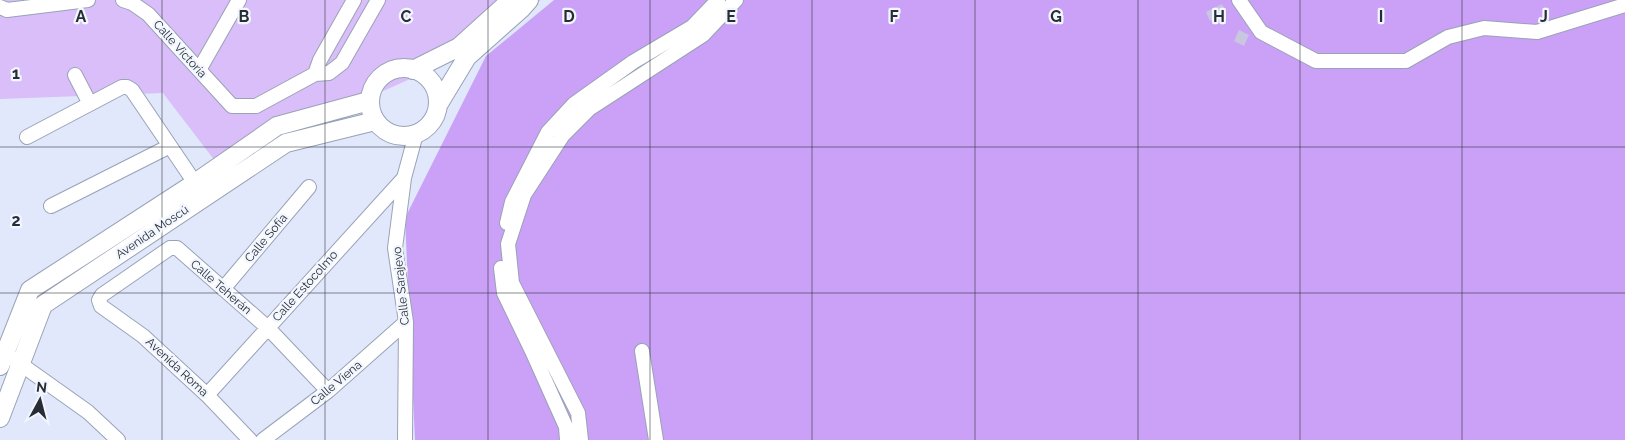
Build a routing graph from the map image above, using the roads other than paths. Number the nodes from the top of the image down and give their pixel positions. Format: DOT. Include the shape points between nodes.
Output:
graph roads {
  1 [pos="88,0"];
  2 [pos="239,0"];
  3 [pos="354,0"];
  4 [pos="378,0"];
  5 [pos="511,0"];
  6 [pos="529,0"];
  7 [pos="718,0"];
  8 [pos="736,0"];
  9 [pos="1239,0"];
  10 [pos="130,1"];
  11 [pos="37,3"];
  12 [pos="1625,5"];
  13 [pos="0,7"];
  14 [pos="679,43"];
  15 [pos="463,52"];
  16 [pos="199,70"];
  17 [pos="413,70"];
  18 [pos="315,74"];
  19 [pos="75,75"];
  20 [pos="369,101"];
  21 [pos="90,104"];
  22 [pos="438,105"];
  23 [pos="374,121"];
  24 [pos="416,134"];
  25 [pos="27,137"];
  26 [pos="170,146"];
  27 [pos="404,178"];
  28 [pos="195,183"];
  29 [pos="308,187"];
  30 [pos="51,206"];
  31 [pos="83,254"];
  32 [pos="95,271"];
  33 [pos="223,290"];
  34 [pos="99,300"];
  35 [pos="406,322"];
  36 [pos="268,328"];
  37 [pos="532,336"];
  38 [pos="642,352"];
  39 [pos="3,359"];
  40 [pos="20,363"];
  41 [pos="328,391"];
  42 [pos="207,395"];
  43 [pos="0,418"];
  44 [pos="118,440"];
  45 [pos="250,440"];
  46 [pos="263,440"];
  47 [pos="405,440"];
  48 [pos="567,440"];
  49 [pos="581,440"];
  50 [pos="656,440"];
  1 -- 11 [label="street"];
  2 -- 16 [label="street"];
  3 -- 18 [label="street"];
  4 -- 18 [label="street" via="342,63 329,72"];
  5 -- 15 [label="street"];
  6 -- 15 [label="street"];
  7 -- 14 [label="street"];
  8 -- 14 [label="street" via="703,35"];
  9 -- 12 [label="street" via="1261,32 1316,61 1406,61 1448,37 1484,28 1537,32"];
  10 -- 16 [label="street, Calle Victoria" via="148,14"];
  11 -- 13 [label="street" via="7,10"];
  14 -- 37 [label="street" via="633,62 579,110 548,132 512,202 500,253 504,293"];
  15 -- 17 [label="street"];
  15 -- 22 [label="street"];
  16 -- 18 [label="street, Calle Victoria" via="232,106 256,106"];
  17 -- 20 [label="street" via="394,69 384,74 376,81"];
  17 -- 22 [label="street" via="425,75 433,84"];
  19 -- 21 [label="street"];
  20 -- 23 [label="street"];
  20 -- 28 [label="street, Avenida Moscú" via="277,126"];
  21 -- 25 [label="street"];
  21 -- 26 [label="street" via="127,87"];
  22 -- 24 [label="street" via="432,123"];
  23 -- 24 [label="street" via="393,135 405,137"];
  23 -- 32 [label="street, Avenida Moscú" via="286,143"];
  24 -- 27 [label="street, Calle Sarajevo"];
  26 -- 28 [label="street"];
  26 -- 30 [label="street"];
  27 -- 35 [label="street, Calle Sarajevo" via="395,248"];
  27 -- 36 [label="street, Calle Estocolmo"];
  28 -- 31 [label="street, Avenida Moscú"];
  29 -- 33 [label="street, Calle Sofía"];
  31 -- 32 [label="street"];
  31 -- 39 [label="street, Avenida Moscú" via="30,290"];
  32 -- 40 [label="street, Avenida Moscú" via="43,305"];
  33 -- 34 [label="street, Calle Teherán" via="177,248 170,248"];
  33 -- 36 [label="street, Calle Teherán"];
  34 -- 42 [label="street, Avenida Roma" via="101,306 143,336"];
  35 -- 41 [label="street, Calle Viena"];
  35 -- 47 [label="street, Calle Sarajevo"];
  36 -- 41 [label="street, Calle Teherán"];
  36 -- 42 [label="street, Calle Estocolmo"];
  37 -- 48 [label="street" via="566,427"];
  37 -- 49 [label="street" via="578,413"];
  38 -- 50 [label="street"];
  39 -- 40 [label="street"];
  40 -- 43 [label="street, Avenida Moscú"];
  40 -- 44 [label="street" via="88,412"];
  41 -- 46 [label="street, Calle Viena"];
  42 -- 45 [label="street, Avenida Roma"];
}
